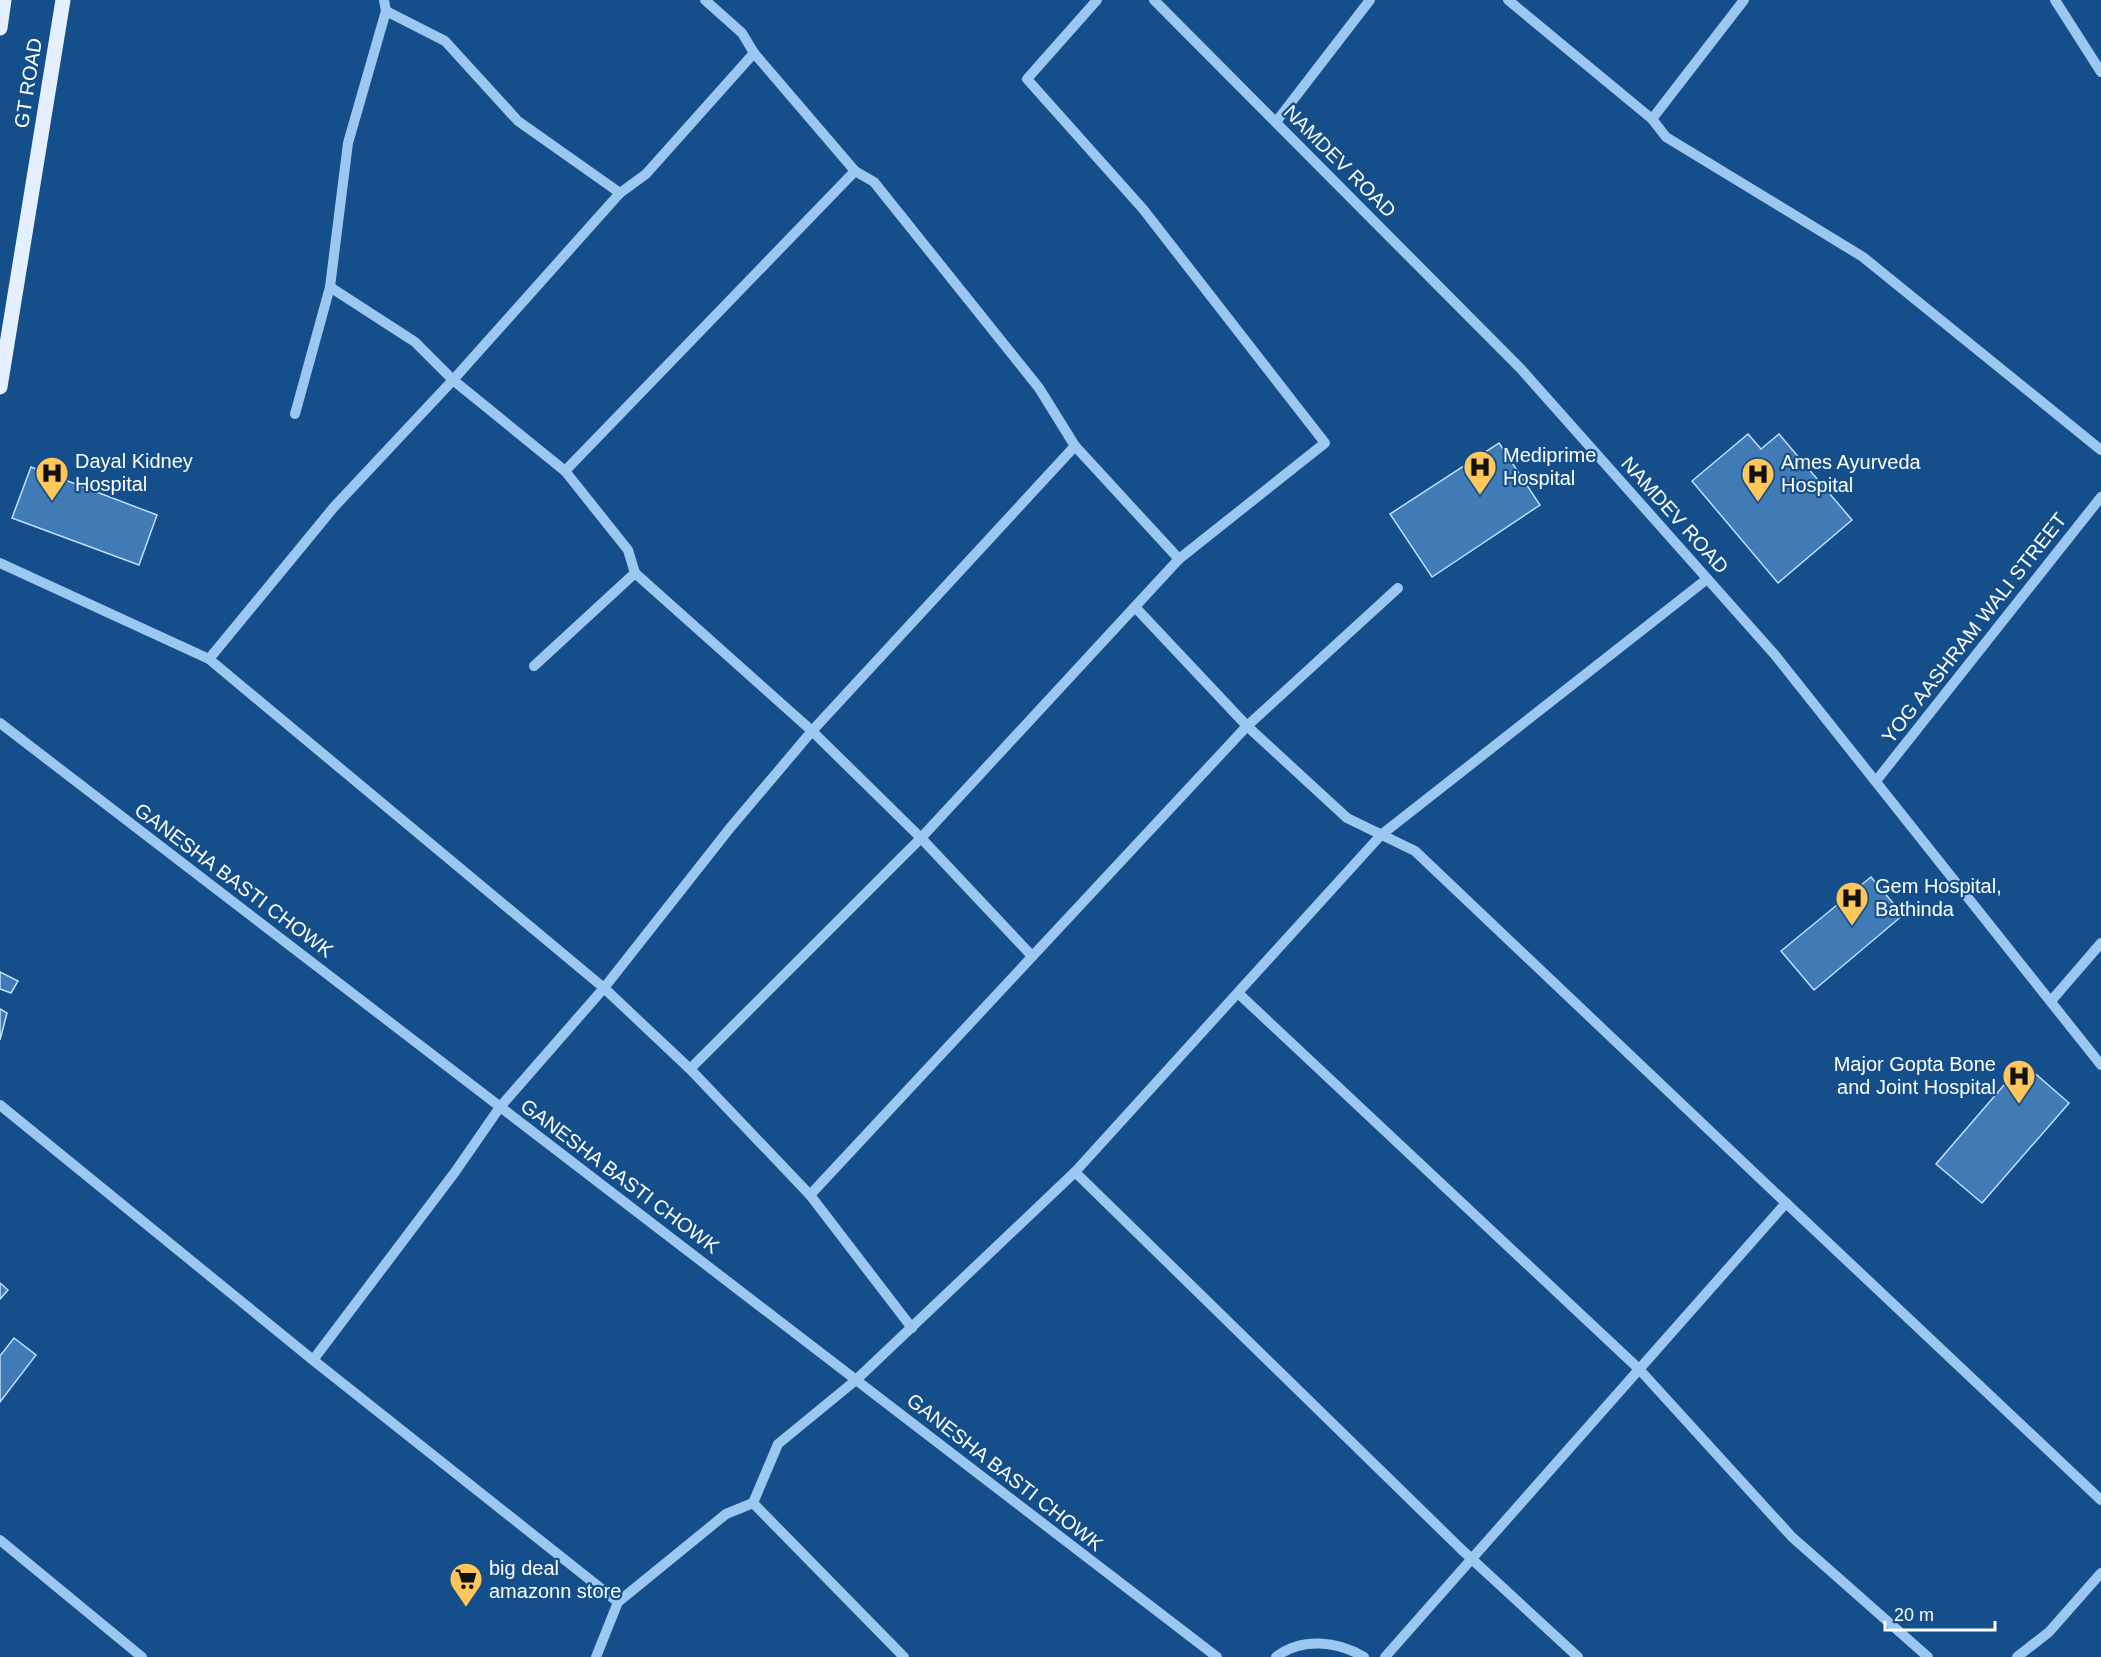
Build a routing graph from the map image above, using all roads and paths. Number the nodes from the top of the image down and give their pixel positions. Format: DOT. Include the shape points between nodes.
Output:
graph roads {
  1 [pos="4,0"];
  2 [pos="63,0"];
  3 [pos="705,0"];
  4 [pos="1097,0"];
  5 [pos="1154,0"];
  6 [pos="1370,0"];
  7 [pos="1508,0"];
  8 [pos="1744,0"];
  9 [pos="2055,0"];
  10 [pos="385,5"];
  11 [pos="0,28"];
  12 [pos="754,53"];
  13 [pos="2101,72"];
  14 [pos="1652,119"];
  15 [pos="1275,122"];
  16 [pos="855,171"];
  17 [pos="620,193"];
  18 [pos="330,286"];
  19 [pos="453,380"];
  20 [pos="0,387"];
  21 [pos="295,414"];
  22 [pos="1075,446"];
  23 [pos="2101,450"];
  24 [pos="566,471"];
  25 [pos="2101,497"];
  26 [pos="1179,560"];
  27 [pos="0,562"];
  28 [pos="634,573"];
  29 [pos="1707,579"];
  30 [pos="1398,588"];
  31 [pos="1134,607"];
  32 [pos="209,659"];
  33 [pos="534,666"];
  34 [pos="0,723"];
  35 [pos="1247,726"];
  36 [pos="812,731"];
  37 [pos="1876,781"];
  38 [pos="1381,835"];
  39 [pos="921,838"];
  40 [pos="2101,943"];
  41 [pos="1032,956"];
  42 [pos="603,988"];
  43 [pos="1238,993"];
  44 [pos="2051,1001"];
  45 [pos="2101,1065"];
  46 [pos="690,1069"];
  47 [pos="0,1105"];
  48 [pos="500,1107"];
  49 [pos="1075,1172"];
  50 [pos="810,1195"];
  51 [pos="1786,1203"];
  52 [pos="912,1328"];
  53 [pos="313,1360"];
  54 [pos="1639,1369"];
  55 [pos="856,1380"];
  56 [pos="2101,1500"];
  57 [pos="753,1503"];
  58 [pos="0,1540"];
  59 [pos="1472,1558"];
  60 [pos="2101,1573"];
  61 [pos="618,1602"];
  62 [pos="142,1657"];
  63 [pos="596,1657"];
  64 [pos="904,1657"];
  65 [pos="1217,1657"];
  66 [pos="1276,1657"];
  67 [pos="1364,1657"];
  68 [pos="1385,1657"];
  69 [pos="1578,1657"];
  70 [pos="1928,1657"];
  71 [pos="2017,1657"];
  1 -- 11 [label="main road"];
  2 -- 20 [label="main road, GT ROAD"];
  3 -- 12 [label="street" via="742,33"];
  4 -- 26 [label="street" via="1027,79 1143,210 1325,443"];
  5 -- 15 [label="street, NAMDEV ROAD"];
  6 -- 15 [label="street"];
  7 -- 14 [label="street"];
  8 -- 14 [label="street"];
  9 -- 13 [label="street"];
  10 -- 17 [label="street" via="445,41 518,121"];
  10 -- 18 [label="street" via="348,142"];
  12 -- 16 [label="street"];
  12 -- 17 [label="street" via="646,174"];
  14 -- 23 [label="street" via="1666,137 1863,257"];
  15 -- 29 [label="street, NAMDEV ROAD" via="1521,369"];
  16 -- 22 [label="street" via="874,183 1024,369"];
  16 -- 24 [label="street"];
  17 -- 19 [label="street"];
  18 -- 19 [label="street" via="415,342"];
  18 -- 21 [label="street"];
  19 -- 24 [label="street"];
  19 -- 32 [label="street" via="334,507"];
  22 -- 26 [label="street"];
  22 -- 36 [label="street"];
  24 -- 28 [label="street" via="628,550"];
  25 -- 37 [label="street, YOG AASHRAM WALI STREET"];
  26 -- 31 [label="street"];
  27 -- 32 [label="street"];
  28 -- 33 [label="street"];
  28 -- 36 [label="street"];
  29 -- 37 [label="street, NAMDEV ROAD" via="1775,655"];
  29 -- 38 [label="street"];
  30 -- 35 [label="street"];
  31 -- 35 [label="street"];
  31 -- 39 [label="street"];
  32 -- 42 [label="street"];
  34 -- 48 [label="street, GANESHA BASTI CHOWK"];
  35 -- 38 [label="street" via="1347,818"];
  35 -- 41 [label="street"];
  36 -- 39 [label="street"];
  36 -- 42 [label="street"];
  37 -- 44 [label="street, NAMDEV ROAD"];
  38 -- 43 [label="street"];
  38 -- 51 [label="street" via="1415,851"];
  39 -- 41 [label="street"];
  39 -- 46 [label="street"];
  40 -- 44 [label="street"];
  41 -- 50 [label="street"];
  42 -- 46 [label="street"];
  42 -- 48 [label="street"];
  43 -- 49 [label="street"];
  43 -- 54 [label="street"];
  44 -- 45 [label="street, NAMDEV ROAD"];
  46 -- 50 [label="street"];
  47 -- 53 [label="street"];
  48 -- 53 [label="street"];
  48 -- 55 [label="street, GANESHA BASTI CHOWK"];
  49 -- 52 [label="street"];
  49 -- 59 [label="street"];
  50 -- 52 [label="street"];
  51 -- 54 [label="street"];
  51 -- 56 [label="street"];
  52 -- 55 [label="street"];
  53 -- 61 [label="street"];
  54 -- 59 [label="street"];
  54 -- 70 [label="street" via="1792,1537"];
  55 -- 57 [label="street" via="778,1444"];
  55 -- 65 [label="street, GANESHA BASTI CHOWK"];
  57 -- 61 [label="street" via="726,1514"];
  57 -- 64 [label="street"];
  58 -- 62 [label="street"];
  59 -- 68 [label="street"];
  59 -- 69 [label="street"];
  60 -- 71 [label="street" via="2049,1632"];
  61 -- 63 [label="street"];
  66 -- 67 [label="street" via="1286,1649 1310,1643 1339,1646"];
}
